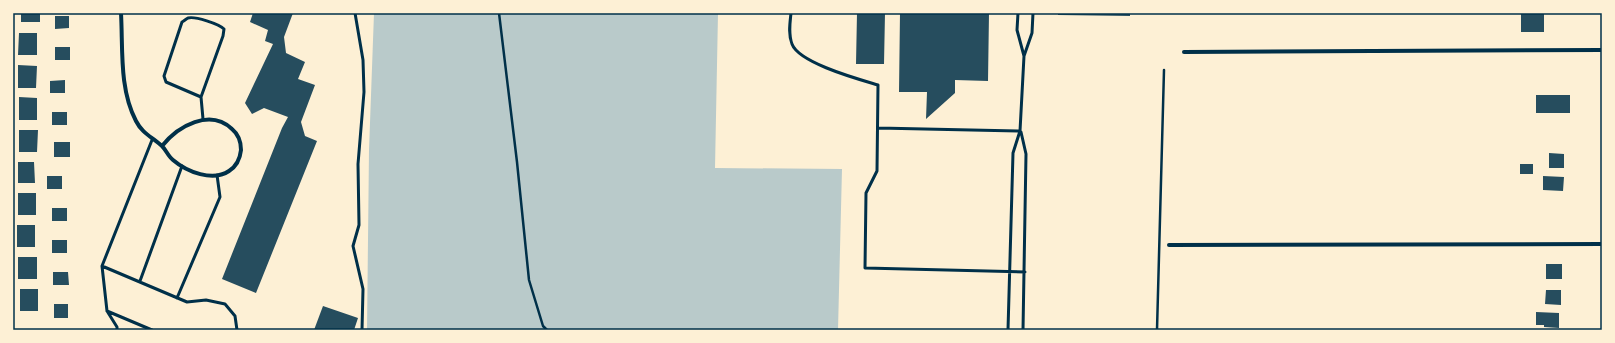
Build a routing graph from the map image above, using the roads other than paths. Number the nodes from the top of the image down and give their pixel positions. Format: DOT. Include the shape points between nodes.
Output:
graph roads {
  1 [pos="121,13"];
  2 [pos="355,13"];
  3 [pos="791,13"];
  4 [pos="1018,13"];
  5 [pos="1033,13"];
  6 [pos="1602,50"];
  7 [pos="1184,52"];
  8 [pos="1024,56"];
  9 [pos="201,97"];
  10 [pos="203,119"];
  11 [pos="878,128"];
  12 [pos="1020,130"];
  13 [pos="152,140"];
  14 [pos="162,146"];
  15 [pos="182,166"];
  16 [pos="217,175"];
  17 [pos="1602,244"];
  18 [pos="1169,246"];
  19 [pos="102,266"];
  20 [pos="1010,271"];
  21 [pos="1025,272"];
  22 [pos="140,281"];
  23 [pos="177,298"];
  24 [pos="107,311"];
  25 [pos="117,330"];
  26 [pos="152,330"];
  27 [pos="237,330"];
  28 [pos="362,330"];
  29 [pos="1008,330"];
  30 [pos="1023,330"];
  1 -- 13 [label="street" via="124,75 130,108 136,122"];
  2 -- 28 [label="lane" via="363,60 364,92 358,164 359,225 353,246 363,289"];
  3 -- 11 [label="lane" via="789,31 792,45 803,56 825,68 878,85"];
  4 -- 8 [label="lane" via="1017,30"];
  5 -- 8 [label="lane" via="1032,33"];
  6 -- 7 [label="street"];
  8 -- 12 [label="lane"];
  9 -- 9 [label="lane" via="166,82 164,76 182,22 188,18 220,25 224,29 224,36"];
  9 -- 10 [label="lane"];
  10 -- 14 [label="street" via="180,130"];
  10 -- 16 [label="street" via="222,121 235,132 241,142 236,165 225,174"];
  11 -- 12 [label="lane"];
  11 -- 20 [label="lane" via="877,171 866,193 865,268"];
  12 -- 20 [label="lane" via="1013,153"];
  12 -- 21 [label="lane" via="1026,154"];
  13 -- 14 [label="street"];
  13 -- 19 [label="lane"];
  14 -- 15 [label="street" via="172,159"];
  15 -- 16 [label="street" via="197,173"];
  15 -- 22 [label="lane"];
  16 -- 23 [label="lane" via="220,197"];
  17 -- 18 [label="street"];
  19 -- 22 [label="lane"];
  19 -- 24 [label="lane"];
  20 -- 21 [label="lane"];
  20 -- 29 [label="lane"];
  21 -- 30 [label="lane"];
  22 -- 23 [label="lane"];
  23 -- 27 [label="lane" via="187,302 206,300 225,304 235,316"];
  24 -- 25 [label="lane"];
  24 -- 26 [label="lane"];
}
